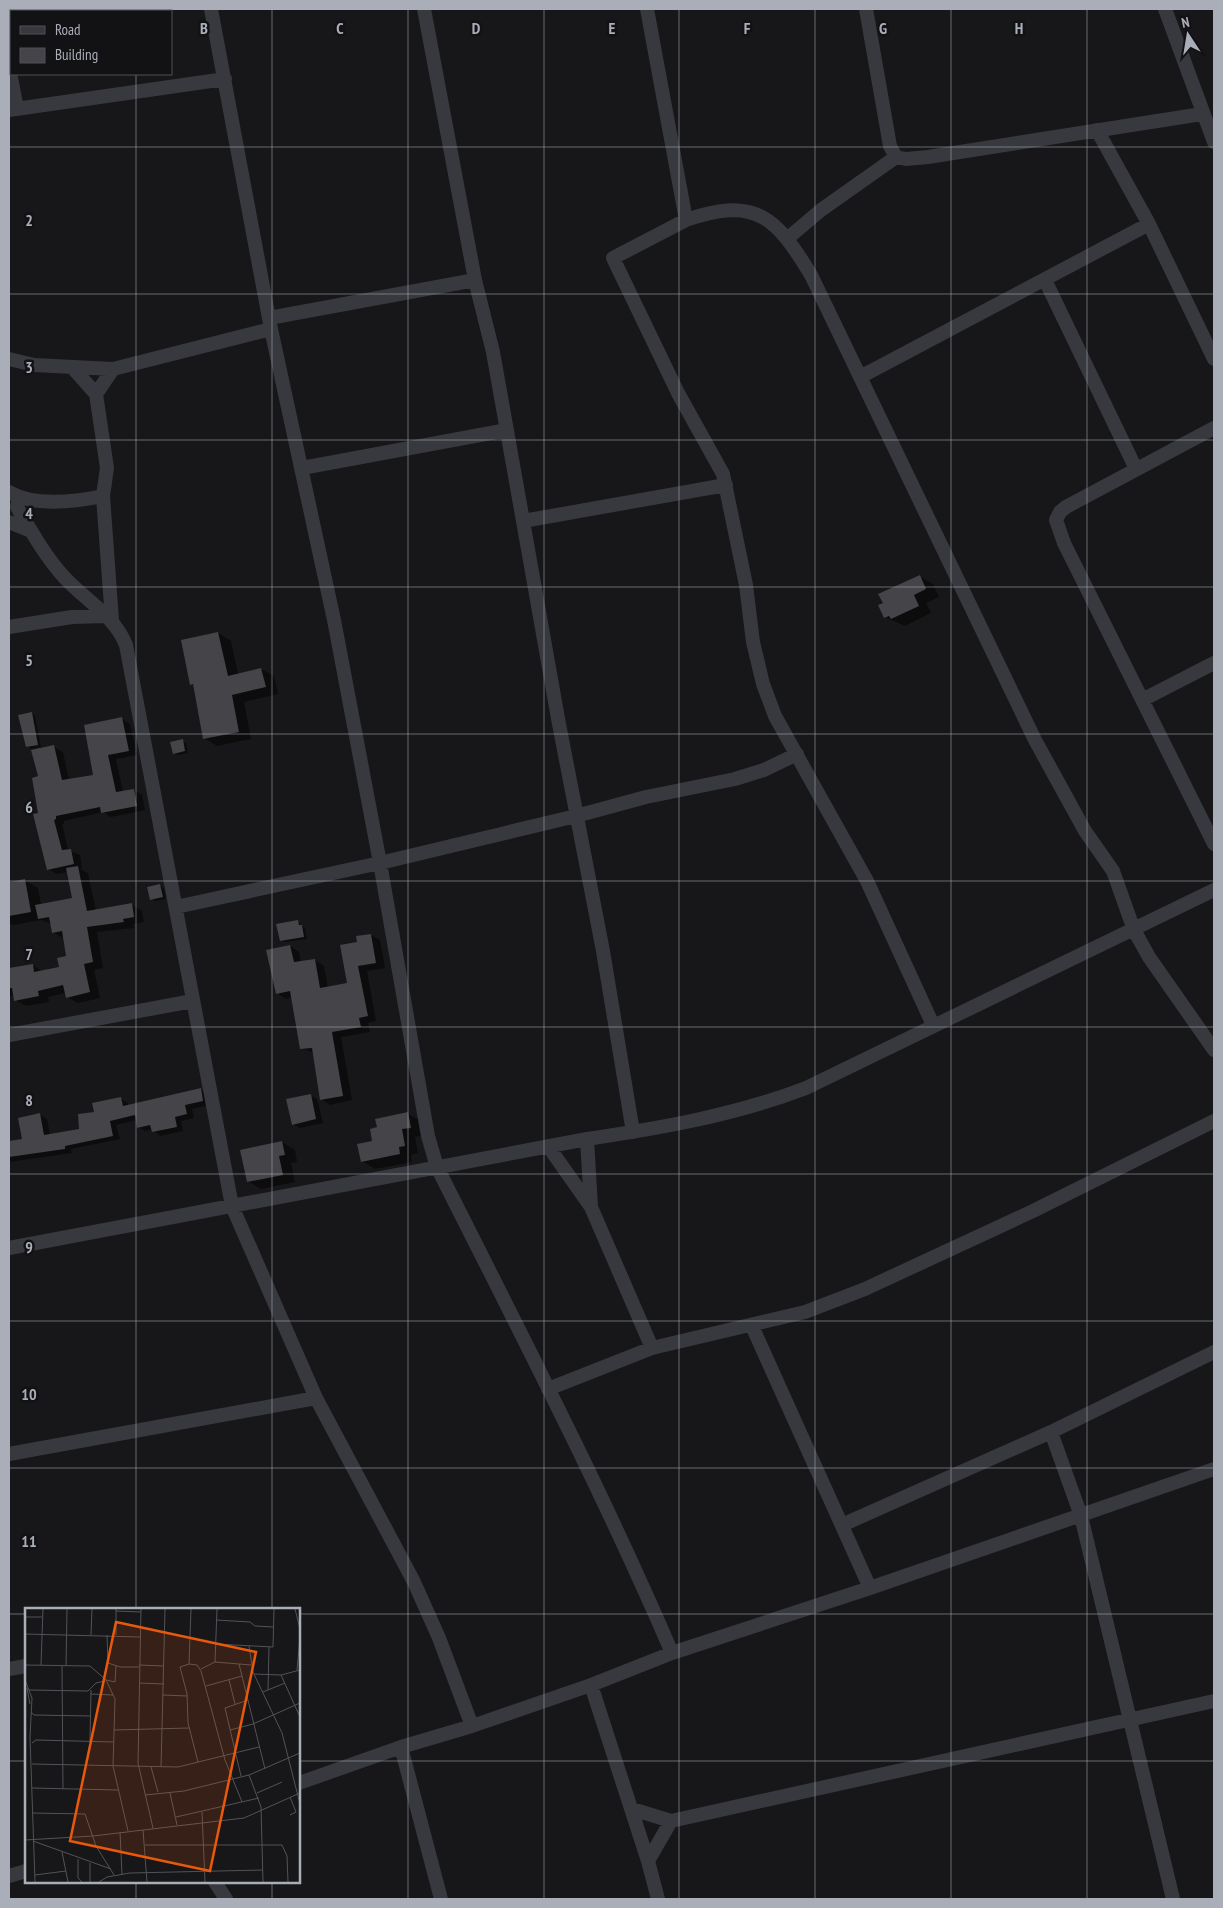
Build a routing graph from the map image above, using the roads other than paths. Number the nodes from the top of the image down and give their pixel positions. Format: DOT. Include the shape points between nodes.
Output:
graph roads {
  1 [pos="211,9"];
  2 [pos="424,9"];
  3 [pos="647,9"];
  4 [pos="866,9"];
  5 [pos="1165,9"];
  6 [pos="9,68"];
  7 [pos="225,79"];
  8 [pos="13,109"];
  9 [pos="1202,114"];
  10 [pos="1097,130"];
  11 [pos="1214,142"];
  12 [pos="896,157"];
  13 [pos="686,220"];
  14 [pos="1149,224"];
  15 [pos="788,238"];
  16 [pos="475,280"];
  17 [pos="1045,280"];
  18 [pos="270,324"];
  19 [pos="9,359"];
  20 [pos="1214,359"];
  21 [pos="72,367"];
  22 [pos="113,369"];
  23 [pos="860,377"];
  24 [pos="96,394"];
  25 [pos="1214,428"];
  26 [pos="507,430"];
  27 [pos="302,468"];
  28 [pos="1136,469"];
  29 [pos="726,485"];
  30 [pos="102,496"];
  31 [pos="13,502"];
  32 [pos="523,521"];
  33 [pos="9,522"];
  34 [pos="31,531"];
  35 [pos="110,618"];
  36 [pos="9,628"];
  37 [pos="1214,662"];
  38 [pos="1144,699"];
  39 [pos="797,754"];
  40 [pos="576,816"];
  41 [pos="1214,844"];
  42 [pos="380,863"];
  43 [pos="1214,890"];
  44 [pos="176,907"];
  45 [pos="1134,930"];
  46 [pos="193,1001"];
  47 [pos="933,1025"];
  48 [pos="9,1034"];
  49 [pos="1214,1050"];
  50 [pos="1214,1121"];
  51 [pos="633,1132"];
  52 [pos="587,1139"];
  53 [pos="548,1146"];
  54 [pos="437,1167"];
  55 [pos="232,1206"];
  56 [pos="591,1208"];
  57 [pos="9,1248"];
  58 [pos="752,1326"];
  59 [pos="652,1348"];
  60 [pos="1214,1352"];
  61 [pos="548,1389"];
  62 [pos="316,1398"];
  63 [pos="1052,1432"];
  64 [pos="9,1454"];
  65 [pos="1214,1469"];
  66 [pos="1081,1516"];
  67 [pos="842,1525"];
  68 [pos="870,1588"];
  69 [pos="672,1653"];
  70 [pos="25,1666"];
  71 [pos="9,1669"];
  72 [pos="591,1685"];
  73 [pos="1214,1701"];
  74 [pos="1131,1721"];
  75 [pos="472,1726"];
  76 [pos="401,1747"];
  77 [pos="300,1783"];
  78 [pos="632,1809"];
  79 [pos="671,1820"];
  80 [pos="648,1861"];
  81 [pos="25,1871"];
  82 [pos="9,1876"];
  83 [pos="216,1883"];
  84 [pos="226,1899"];
  85 [pos="441,1899"];
  86 [pos="658,1899"];
  87 [pos="1173,1899"];
  1 -- 7 [label="street"];
  2 -- 16 [label="street"];
  3 -- 13 [label="street"];
  4 -- 12 [label="street" via="890,146"];
  5 -- 9 [label="street"];
  6 -- 8 [label="street"];
  7 -- 8 [label="street"];
  7 -- 18 [label="street"];
  9 -- 10 [label="street"];
  9 -- 11 [label="street"];
  10 -- 12 [label="street" via="928,157"];
  10 -- 14 [label="street"];
  12 -- 15 [label="street"];
  13 -- 15 [label="street" via="731,209 754,212"];
  13 -- 29 [label="street" via="613,258"];
  14 -- 17 [label="street"];
  14 -- 20 [label="street"];
  15 -- 23 [label="street" via="811,275"];
  16 -- 18 [label="street"];
  16 -- 26 [label="street" via="493,352"];
  17 -- 23 [label="street"];
  17 -- 28 [label="street"];
  18 -- 22 [label="street"];
  18 -- 27 [label="street"];
  19 -- 21 [label="street" via="34,365"];
  21 -- 22 [label="street"];
  21 -- 24 [label="street"];
  22 -- 24 [label="street"];
  23 -- 45 [label="street" via="1035,740 1085,831 1112,871"];
  24 -- 30 [label="street" via="107,468"];
  25 -- 28 [label="street"];
  26 -- 27 [label="street"];
  26 -- 32 [label="street"];
  27 -- 42 [label="street"];
  28 -- 38 [label="street" via="1066,507 1056,520 1064,543"];
  29 -- 32 [label="street"];
  29 -- 39 [label="street" via="763,684 775,716"];
  30 -- 31 [label="street"];
  30 -- 35 [label="street"];
  31 -- 34 [label="street"];
  32 -- 40 [label="street"];
  33 -- 34 [label="street"];
  34 -- 35 [label="street" via="82,597"];
  35 -- 36 [label="street" via="72,617"];
  35 -- 44 [label="street" via="126,645"];
  37 -- 38 [label="street"];
  38 -- 41 [label="street"];
  39 -- 40 [label="street" via="735,779 646,797"];
  39 -- 47 [label="street" via="867,881"];
  40 -- 42 [label="street"];
  40 -- 51 [label="street" via="603,951"];
  42 -- 44 [label="street"];
  42 -- 54 [label="street" via="424,1119"];
  43 -- 45 [label="street"];
  44 -- 46 [label="street"];
  45 -- 47 [label="street"];
  45 -- 49 [label="street"];
  46 -- 48 [label="street"];
  46 -- 55 [label="street"];
  47 -- 51 [label="street" via="771,1102"];
  50 -- 58 [label="street" via="865,1289 805,1312"];
  51 -- 52 [label="street"];
  52 -- 53 [label="street"];
  52 -- 56 [label="street"];
  53 -- 54 [label="street"];
  53 -- 56 [label="street"];
  54 -- 55 [label="street"];
  54 -- 61 [label="street"];
  55 -- 57 [label="street"];
  55 -- 62 [label="street"];
  56 -- 59 [label="street"];
  58 -- 59 [label="street"];
  58 -- 67 [label="street"];
  59 -- 61 [label="street"];
  60 -- 63 [label="street"];
  61 -- 69 [label="street" via="636,1570"];
  62 -- 64 [label="street"];
  62 -- 75 [label="street" via="414,1582"];
  63 -- 66 [label="street"];
  63 -- 67 [label="street"];
  65 -- 66 [label="street"];
  66 -- 68 [label="street"];
  66 -- 74 [label="street"];
  67 -- 68 [label="street"];
  68 -- 69 [label="street"];
  69 -- 72 [label="street"];
  70 -- 71 [label="street"];
  72 -- 75 [label="street"];
  72 -- 78 [label="street"];
  73 -- 74 [label="street"];
  74 -- 79 [label="street"];
  74 -- 87 [label="street"];
  75 -- 76 [label="street"];
  76 -- 77 [label="street"];
  76 -- 85 [label="street"];
  78 -- 79 [label="street"];
  78 -- 80 [label="street"];
  79 -- 80 [label="street"];
  80 -- 86 [label="street"];
  81 -- 82 [label="street"];
  83 -- 84 [label="street"];
}
